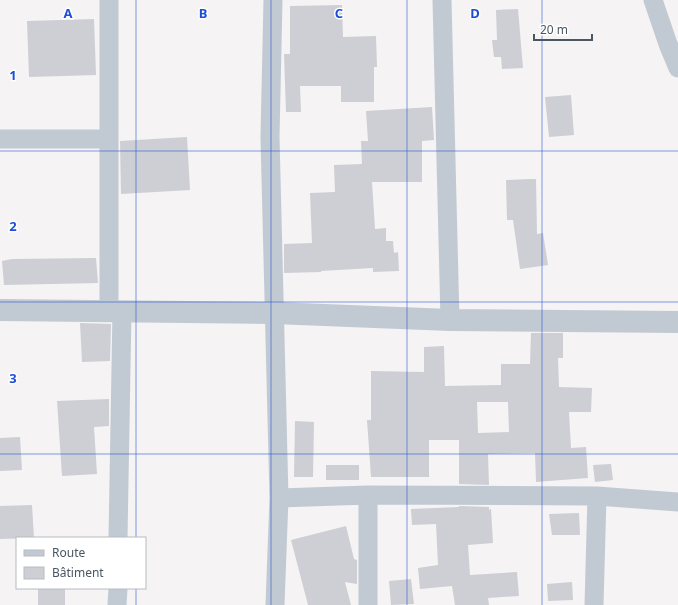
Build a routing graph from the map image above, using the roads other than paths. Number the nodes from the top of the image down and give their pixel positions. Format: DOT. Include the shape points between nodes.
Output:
graph roads {
  1 [pos="109,0"];
  2 [pos="273,0"];
  3 [pos="442,0"];
  4 [pos="653,0"];
  5 [pos="678,68"];
  6 [pos="0,139"];
  7 [pos="109,139"];
  8 [pos="0,310"];
  9 [pos="116,310"];
  10 [pos="274,312"];
  11 [pos="450,320"];
  12 [pos="678,322"];
  13 [pos="368,495"];
  14 [pos="597,496"];
  15 [pos="279,498"];
  16 [pos="678,502"];
  17 [pos="118,537"];
  18 [pos="118,589"];
  19 [pos="117,605"];
  20 [pos="275,605"];
  21 [pos="368,605"];
  22 [pos="594,605"];
  1 -- 7 [label="street"];
  2 -- 10 [label="street" via="270,137"];
  3 -- 11 [label="street"];
  4 -- 5 [label="street"];
  6 -- 7 [label="street"];
  7 -- 9 [label="street"];
  8 -- 9 [label="street"];
  9 -- 10 [label="street"];
  9 -- 17 [label="street"];
  10 -- 11 [label="street"];
  10 -- 15 [label="street"];
  11 -- 12 [label="street"];
  13 -- 14 [label="street"];
  13 -- 15 [label="street"];
  13 -- 21 [label="street"];
  14 -- 16 [label="street"];
  14 -- 22 [label="street"];
  15 -- 20 [label="street"];
  18 -- 19 [label="street"];
}
